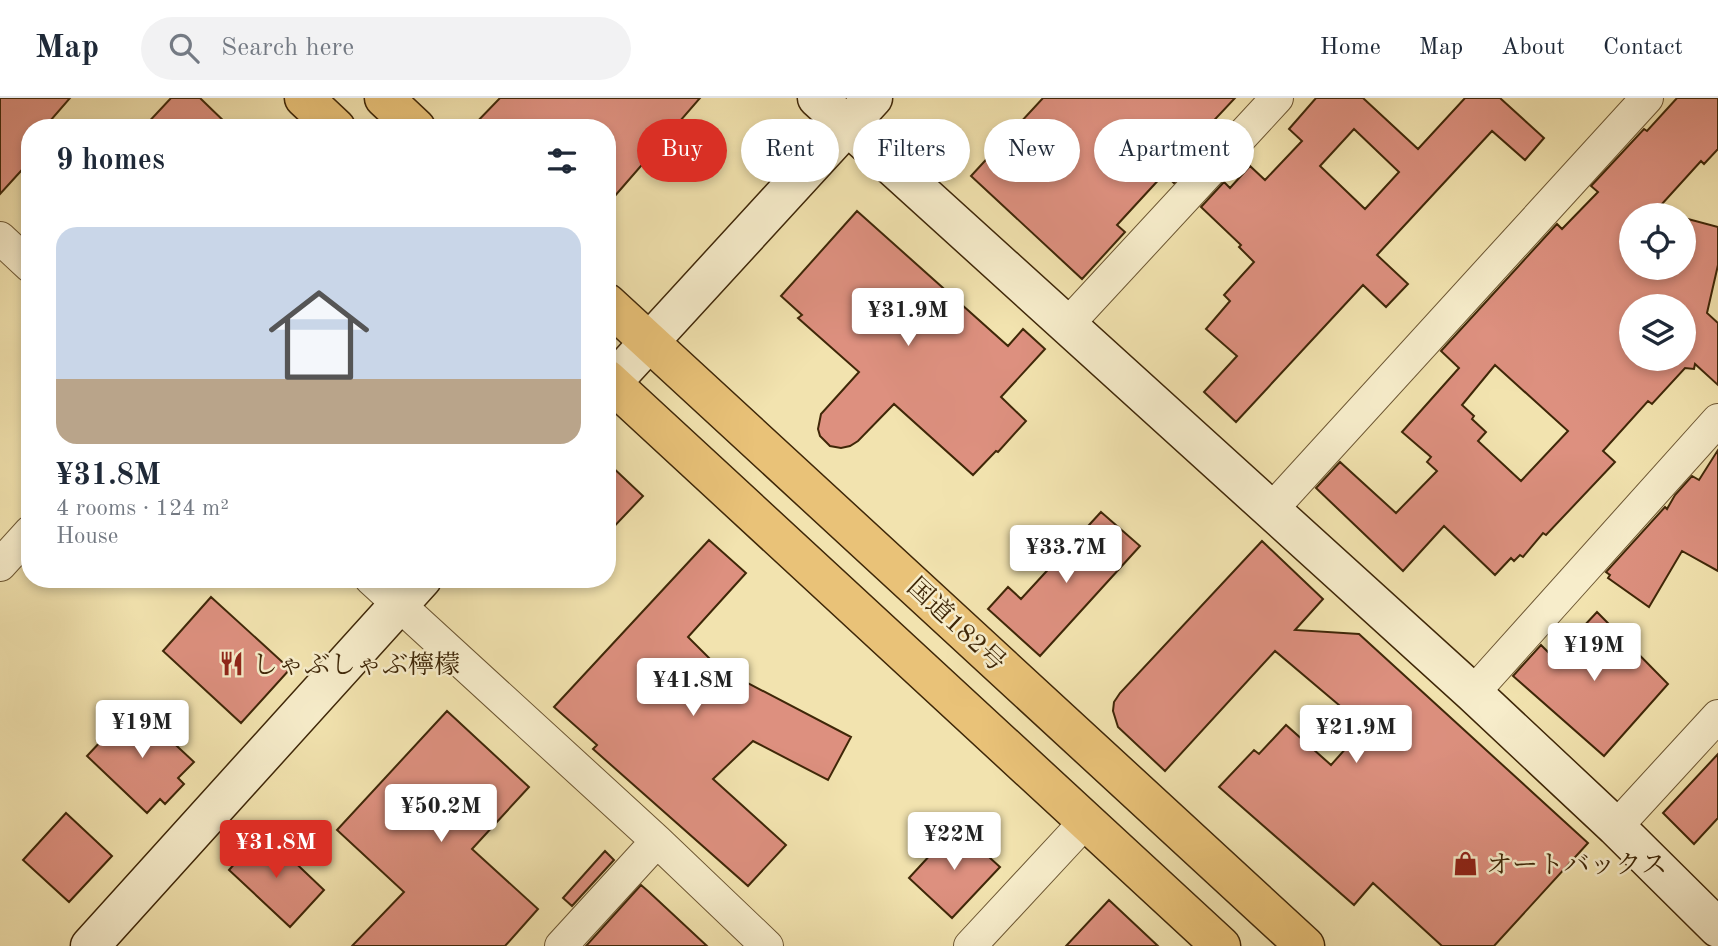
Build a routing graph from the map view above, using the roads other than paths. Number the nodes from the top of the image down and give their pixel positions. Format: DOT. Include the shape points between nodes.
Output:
graph roads {
  1 [pos="304,98"];
  2 [pos="384,98"];
  3 [pos="817,98"];
  4 [pos="873,98"];
  5 [pos="1277,98"];
  6 [pos="1647,98"];
  7 [pos="326,119"];
  8 [pos="406,119"];
  9 [pos="847,127"];
  10 [pos="0,238"];
  11 [pos="21,258"];
  12 [pos="616,311"];
  13 [pos="1067,325"];
  14 [pos="650,342"];
  15 [pos="616,376"];
  16 [pos="616,389"];
  17 [pos="1718,421"];
  18 [pos="1272,509"];
  19 [pos="21,542"];
  20 [pos="0,565"];
  21 [pos="396,588"];
  22 [pos="398,588"];
  23 [pos="1473,693"];
  24 [pos="1718,716"];
  25 [pos="1086,821"];
  26 [pos="1616,827"];
  27 [pos="657,841"];
  28 [pos="1718,928"];
  29 [pos="90,946"];
  30 [pos="561,946"];
  31 [pos="767,946"];
  32 [pos="970,946"];
  33 [pos="1221,946"];
  34 [pos="1305,946"];
  1 -- 7 [label="highway"];
  2 -- 8 [label="highway"];
  3 -- 9 [label="street"];
  4 -- 9 [label="street"];
  5 -- 13 [label="street"];
  6 -- 18 [label="street"];
  9 -- 13 [label="street"];
  9 -- 14 [label="street"];
  10 -- 11 [label="street"];
  12 -- 14 [label="highway, 国道182号"];
  13 -- 18 [label="street"];
  14 -- 15 [label="street"];
  14 -- 34 [label="highway, 国道182号"];
  16 -- 25 [label="highway"];
  17 -- 23 [label="street"];
  18 -- 23 [label="street"];
  19 -- 20 [label="street"];
  21 -- 29 [label="street"];
  22 -- 27 [label="street"];
  23 -- 26 [label="street"];
  24 -- 26 [label="street"];
  25 -- 32 [label="street"];
  25 -- 33 [label="highway"];
  26 -- 28 [label="street"];
  27 -- 30 [label="street"];
  27 -- 31 [label="street"];
}
